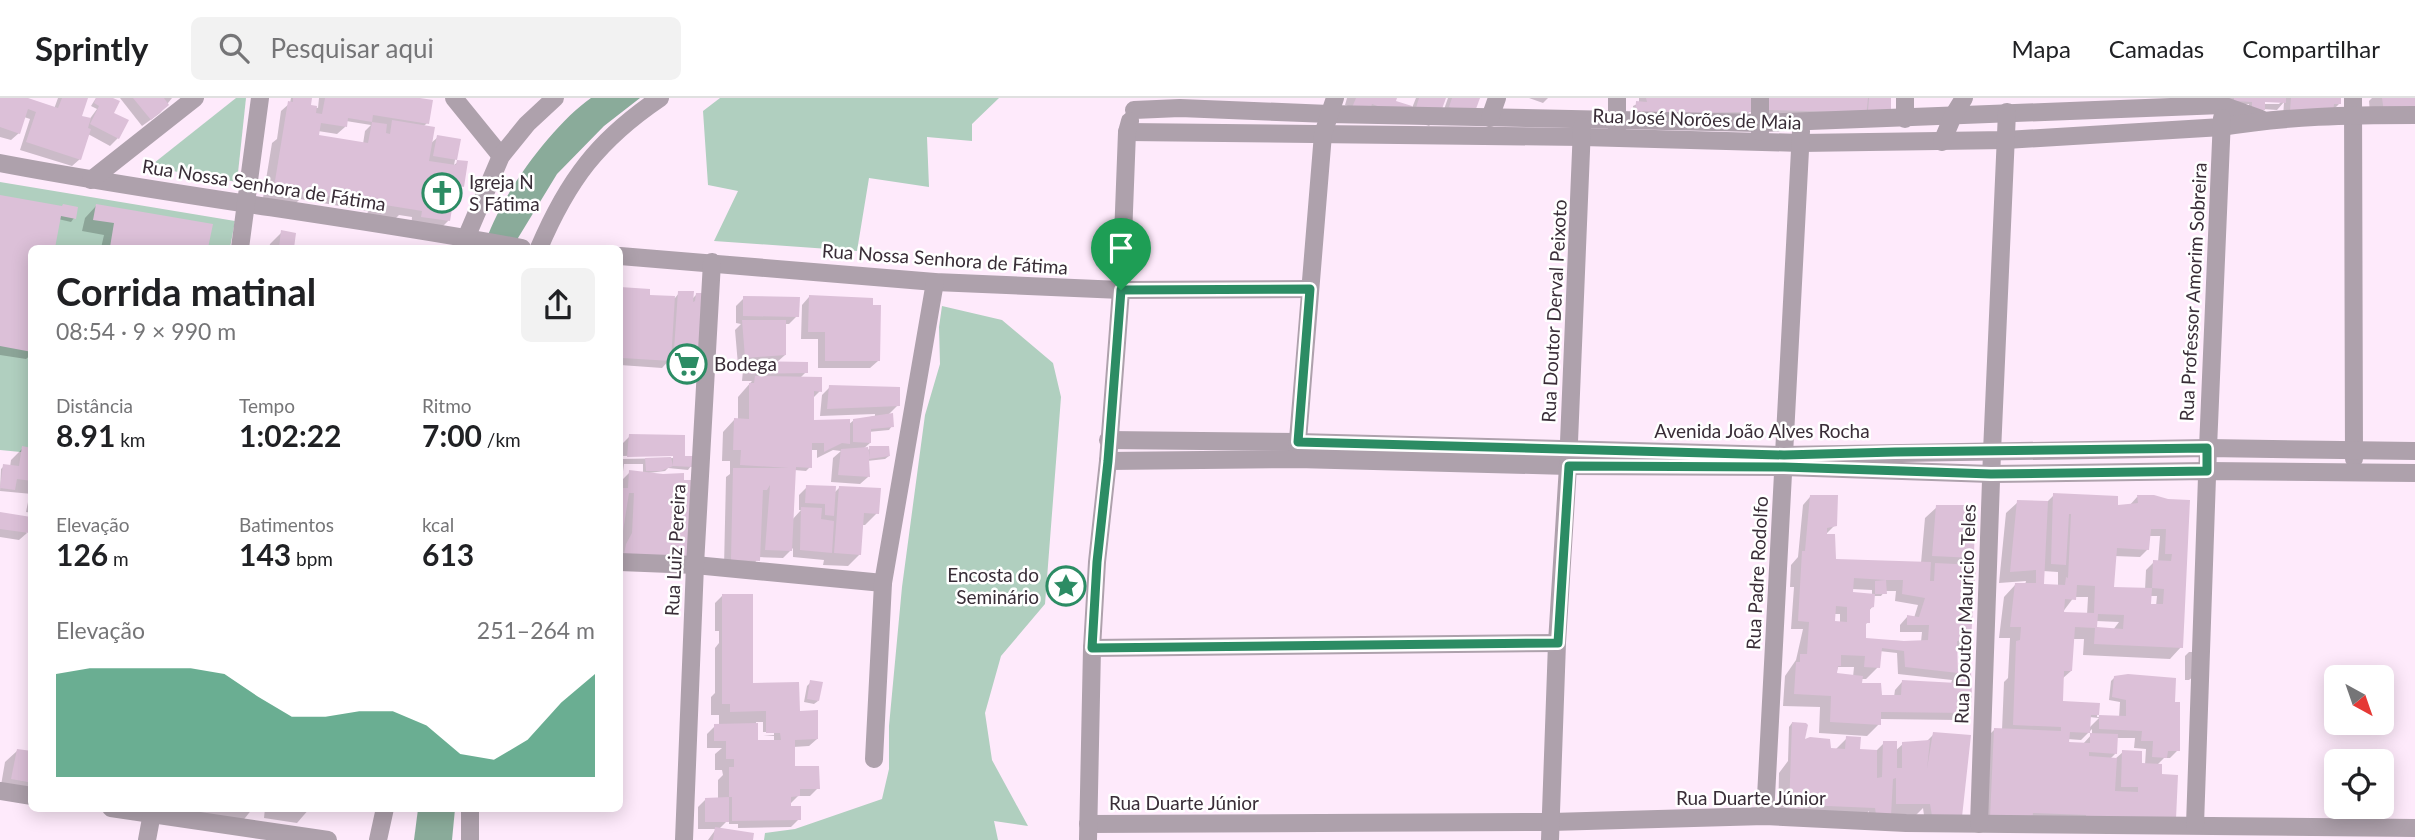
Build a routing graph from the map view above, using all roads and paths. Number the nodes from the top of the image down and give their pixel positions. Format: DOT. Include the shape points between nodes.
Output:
graph roads {
  1 [pos="195,98"];
  2 [pos="260,98"];
  3 [pos="454,98"];
  4 [pos="555,98"];
  5 [pos="660,98"];
  6 [pos="1497,98"];
  7 [pos="1617,98"];
  8 [pos="1760,98"];
  9 [pos="1964,98"];
  10 [pos="2222,102"];
  11 [pos="1182,103"];
  12 [pos="1136,104"];
  13 [pos="1906,105"];
  14 [pos="1332,106"];
  15 [pos="2352,106"];
  16 [pos="2007,112"];
  17 [pos="2415,115"];
  18 [pos="1953,116"];
  19 [pos="1490,118"];
  20 [pos="2264,120"];
  21 [pos="1616,121"];
  22 [pos="1760,123"];
  23 [pos="1801,123"];
  24 [pos="2222,127"];
  25 [pos="1582,128"];
  26 [pos="1166,131"];
  27 [pos="1127,132"];
  28 [pos="1323,134"];
  29 [pos="1617,139"];
  30 [pos="2006,140"];
  31 [pos="1759,142"];
  32 [pos="1942,142"];
  33 [pos="1801,143"];
  34 [pos="501,156"];
  35 [pos="0,163"];
  36 [pos="91,180"];
  37 [pos="247,202"];
  38 [pos="470,242"];
  39 [pos="240,245"];
  40 [pos="496,245"];
  41 [pos="540,245"];
  42 [pos="623,256"];
  43 [pos="712,262"];
  44 [pos="935,282"];
  45 [pos="1310,289"];
  46 [pos="1121,290"];
  47 [pos="1108,440"];
  48 [pos="2207,448"];
  49 [pos="2086,450"];
  50 [pos="2354,450"];
  51 [pos="1297,451"];
  52 [pos="2415,451"];
  53 [pos="1895,452"];
  54 [pos="1992,452"];
  55 [pos="1569,458"];
  56 [pos="1108,461"];
  57 [pos="1784,461"];
  58 [pos="1891,471"];
  59 [pos="2207,471"];
  60 [pos="2084,473"];
  61 [pos="2354,473"];
  62 [pos="1991,474"];
  63 [pos="2415,474"];
  64 [pos="623,562"];
  65 [pos="695,565"];
  66 [pos="883,583"];
  67 [pos="1558,643"];
  68 [pos="1092,648"];
  69 [pos="874,759"];
  70 [pos="0,791"];
  71 [pos="28,795"];
  72 [pos="152,812"];
  73 [pos="384,812"];
  74 [pos="470,812"];
  75 [pos="1765,816"];
  76 [pos="2195,824"];
  77 [pos="2415,828"];
  78 [pos="1991,829"];
  79 [pos="1550,831"];
  80 [pos="1088,832"];
  81 [pos="1905,832"];
  82 [pos="2255,833"];
  83 [pos="147,840"];
  84 [pos="328,840"];
  85 [pos="379,840"];
  86 [pos="470,840"];
  87 [pos="684,840"];
  1 -- 36 [label="street"];
  2 -- 37 [label="street"];
  3 -- 34 [label="street"];
  4 -- 34 [label="street"];
  5 -- 41 [label="street" via="586,162 555,209"];
  6 -- 19 [label="street"];
  7 -- 21 [label="street"];
  8 -- 22 [label="street"];
  9 -- 18 [label="street"];
  10 -- 16 [label="street, Rua José Norões de Maia"];
  10 -- 20 [label="street, Rua José Norões de Maia"];
  10 -- 24 [label="street, Rua Professor Amorim Sobreira"];
  11 -- 12 [label="street, Rua José Norões de Maia"];
  11 -- 14 [label="street, Rua José Norões de Maia"];
  11 -- 26 [label="street"];
  12 -- 27 [label="street"];
  13 -- 18 [label="street, Rua José Norões de Maia"];
  13 -- 23 [label="street, Rua José Norões de Maia"];
  14 -- 19 [label="street, Rua José Norões de Maia"];
  14 -- 28 [label="street"];
  15 -- 17 [label="street, Rua José Norões de Maia"];
  15 -- 20 [label="street, Rua José Norões de Maia"];
  15 -- 50 [label="street"];
  16 -- 18 [label="street, Rua José Norões de Maia"];
  16 -- 30 [label="street, Rua Doutor Mauricio Teles"];
  18 -- 32 [label="street"];
  19 -- 25 [label="street, Rua José Norões de Maia"];
  20 -- 24 [label="street, Rua José Norões de Maia"];
  21 -- 22 [label="street, Rua José Norões de Maia"];
  21 -- 25 [label="street, Rua José Norões de Maia"];
  21 -- 29 [label="street"];
  22 -- 23 [label="street, Rua José Norões de Maia"];
  22 -- 31 [label="street"];
  23 -- 33 [label="street, Rua Padre Rodolfo"];
  24 -- 30 [label="street, Rua José Norões de Maia"];
  24 -- 48 [label="street, Rua Professor Amorim Sobreira"];
  25 -- 28 [label="street, Rua José Norões de Maia"];
  25 -- 29 [label="street, Rua José Norões de Maia"];
  25 -- 55 [label="street, Rua Doutor Derval Peixoto"];
  26 -- 27 [label="street, Rua José Norões de Maia"];
  26 -- 28 [label="street, Rua José Norões de Maia"];
  27 -- 46 [label="street"];
  28 -- 45 [label="street"];
  29 -- 31 [label="street, Rua José Norões de Maia"];
  30 -- 32 [label="street, Rua José Norões de Maia"];
  30 -- 54 [label="street, Rua Doutor Mauricio Teles"];
  31 -- 33 [label="street, Rua José Norões de Maia"];
  32 -- 33 [label="street, Rua José Norões de Maia"];
  33 -- 57 [label="street, Rua Padre Rodolfo"];
  34 -- 38 [label="street"];
  35 -- 36 [label="street, Rua Nossa Senhora de Fátima"];
  36 -- 37 [label="street, Rua Nossa Senhora de Fátima"];
  37 -- 38 [label="street, Rua Nossa Senhora de Fátima"];
  37 -- 39 [label="street"];
  38 -- 40 [label="street, Rua Nossa Senhora de Fátima"];
  42 -- 43 [label="street, Rua Nossa Senhora de Fátima"];
  43 -- 44 [label="street, Rua Nossa Senhora de Fátima"];
  43 -- 65 [label="street, Rua Luiz Pereira"];
  44 -- 46 [label="street, Rua Nossa Senhora de Fátima"];
  44 -- 66 [label="street"];
  45 -- 46 [label="street, Rua Nossa Senhora de Fátima"];
  45 -- 51 [label="street"];
  46 -- 47 [label="street"];
  47 -- 51 [label="street, Avenida João Alves Rocha"];
  47 -- 56 [label="street"];
  48 -- 49 [label="street, Avenida João Alves Rocha"];
  48 -- 50 [label="street, Avenida João Alves Rocha"];
  48 -- 59 [label="street, Rua Professor Amorim Sobreira"];
  49 -- 54 [label="street, Avenida João Alves Rocha"];
  49 -- 60 [label="street"];
  50 -- 52 [label="street, Avenida João Alves Rocha"];
  50 -- 61 [label="street"];
  51 -- 55 [label="street, Avenida João Alves Rocha"];
  51 -- 56 [label="street, Avenida João Alves Rocha"];
  53 -- 54 [label="street, Avenida João Alves Rocha"];
  53 -- 57 [label="street, Avenida João Alves Rocha"];
  53 -- 58 [label="street"];
  54 -- 62 [label="street, Rua Doutor Mauricio Teles"];
  55 -- 57 [label="street, Avenida João Alves Rocha"];
  55 -- 67 [label="street, Rua Doutor Derval Peixoto"];
  56 -- 68 [label="street"];
  57 -- 58 [label="street, Avenida João Alves Rocha"];
  57 -- 75 [label="street, Rua Padre Rodolfo"];
  58 -- 62 [label="street, Avenida João Alves Rocha"];
  59 -- 60 [label="street, Avenida João Alves Rocha"];
  59 -- 61 [label="street, Avenida João Alves Rocha"];
  59 -- 76 [label="street, Rua Professor Amorim Sobreira"];
  60 -- 62 [label="street, Avenida João Alves Rocha"];
  61 -- 63 [label="street, Avenida João Alves Rocha"];
  62 -- 78 [label="street, Rua Doutor Mauricio Teles"];
  64 -- 65 [label="street"];
  65 -- 66 [label="street"];
  65 -- 87 [label="street, Rua Luiz Pereira"];
  66 -- 69 [label="street"];
  67 -- 68 [label="street"];
  67 -- 79 [label="street, Rua Doutor Derval Peixoto"];
  68 -- 80 [label="street"];
  70 -- 71 [label="street"];
  72 -- 83 [label="street"];
  72 -- 84 [label="street"];
  73 -- 85 [label="street"];
  74 -- 86 [label="street"];
  75 -- 79 [label="street, Rua Duarte Júnior"];
  75 -- 81 [label="street, Rua Duarte Júnior"];
  76 -- 78 [label="street, Rua Duarte Júnior"];
  76 -- 82 [label="street, Rua Duarte Júnior"];
  77 -- 82 [label="street, Rua Duarte Júnior"];
  78 -- 81 [label="street, Rua Duarte Júnior"];
  79 -- 80 [label="street, Rua Duarte Júnior"];
}
